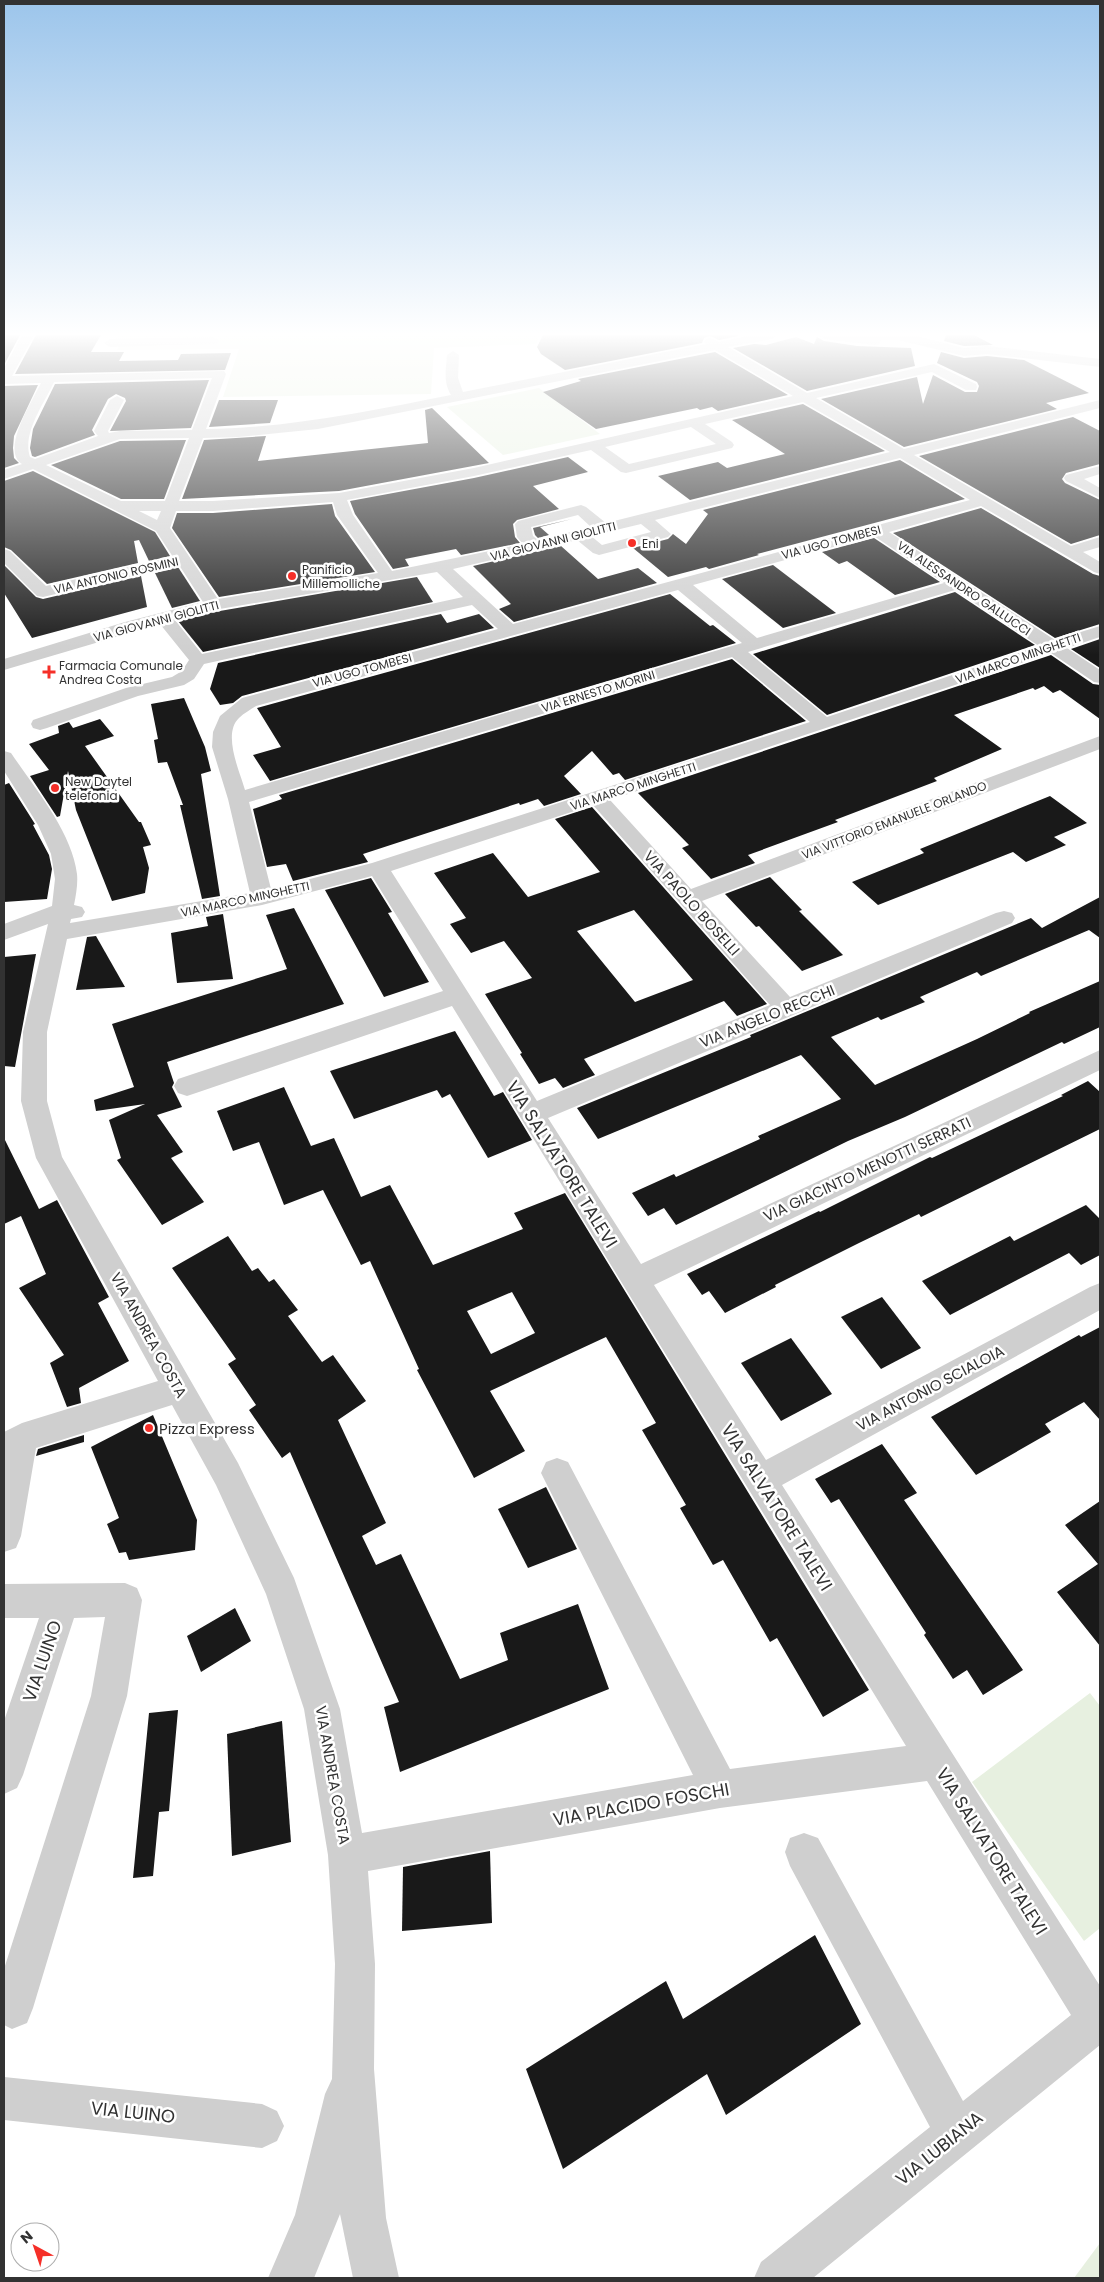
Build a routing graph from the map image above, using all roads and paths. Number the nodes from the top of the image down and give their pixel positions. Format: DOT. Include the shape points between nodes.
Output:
graph roads {
  1 [pos="21,441"];
  2 [pos="96,441"];
  3 [pos="195,441"];
  4 [pos="609,441"];
  5 [pos="722,441"];
  6 [pos="879,441"];
  7 [pos="951,441"];
  8 [pos="594,445"];
  9 [pos="901,454"];
  10 [pos="34,464"];
  11 [pos="1100,470"];
  12 [pos="4,475"];
  13 [pos="1100,494"];
  14 [pos="339,497"];
  15 [pos="983,501"];
  16 [pos="119,506"];
  17 [pos="169,506"];
  18 [pos="644,519"];
  19 [pos="162,528"];
  20 [pos="603,529"];
  21 [pos="876,530"];
  22 [pos="580,535"];
  23 [pos="1100,542"];
  24 [pos="535,546"];
  25 [pos="1070,551"];
  26 [pos="4,554"];
  27 [pos="184,560"];
  28 [pos="441,567"];
  29 [pos="1100,569"];
  30 [pos="388,576"];
  31 [pos="680,583"];
  32 [pos="957,584"];
  33 [pos="474,598"];
  34 [pos="213,605"];
  35 [pos="164,617"];
  36 [pos="509,630"];
  37 [pos="1100,631"];
  38 [pos="754,644"];
  39 [pos="1052,647"];
  40 [pos="735,650"];
  41 [pos="198,660"];
  42 [pos="4,665"];
  43 [pos="1100,678"];
  44 [pos="40,724"];
  45 [pos="824,724"];
  46 [pos="1100,742"];
  47 [pos="4,757"];
  48 [pos="238,798"];
  49 [pos="597,798"];
  50 [pos="378,868"];
  51 [pos="262,898"];
  52 [pos="688,898"];
  53 [pos="1004,918"];
  54 [pos="60,921"];
  55 [pos="11,930"];
  56 [pos="457,995"];
  57 [pos="786,1008"];
  58 [pos="1100,1058"];
  59 [pos="187,1086"];
  60 [pos="531,1114"];
  61 [pos="635,1280"];
  62 [pos="1100,1296"];
  63 [pos="179,1389"];
  64 [pos="13,1444"];
  65 [pos="557,1473"];
  66 [pos="760,1480"];
  67 [pos="4,1536"];
  68 [pos="4,1601"];
  69 [pos="62,1601"];
  70 [pos="936,1762"];
  71 [pos="4,1775"];
  72 [pos="720,1789"];
  73 [pos="804,1852"];
  74 [pos="347,1855"];
  75 [pos="12,2008"];
  76 [pos="1099,2019"];
  77 [pos="353,2069"];
  78 [pos="4,2098"];
  79 [pos="262,2126"];
  80 [pos="957,2134"];
  81 [pos="291,2278"];
  82 [pos="376,2278"];
  83 [pos="776,2278"];
  1 -- 10 [label="street" via="24,459"];
  2 -- 10 [label="street"];
  3 -- 17 [label="street"];
  4 -- 8 [label="street"];
  5 -- 8 [label="street" via="727,445 626,469"];
  6 -- 9 [label="street"];
  7 -- 9 [label="street, VIA GIOVANNI GIOLITTI"];
  8 -- 14 [label="street" via="418,484"];
  9 -- 15 [label="street"];
  9 -- 18 [label="street, VIA GIOVANNI GIOLITTI"];
  10 -- 12 [label="street"];
  10 -- 16 [label="street"];
  11 -- 13 [label="street" via="1071,478"];
  14 -- 17 [label="street"];
  14 -- 30 [label="street" via="345,515"];
  15 -- 21 [label="street, VIA UGO TOMBESI"];
  15 -- 25 [label="street"];
  16 -- 17 [label="street"];
  16 -- 19 [label="street"];
  17 -- 19 [label="street"];
  18 -- 20 [label="street, VIA GIOVANNI GIOLITTI"];
  18 -- 22 [label="street" via="663,534 598,550"];
  19 -- 27 [label="street"];
  20 -- 22 [label="street, VIA GIOVANNI GIOLITTI"];
  20 -- 24 [label="street" via="581,510 523,524 525,537"];
  21 -- 31 [label="street, VIA UGO TOMBESI"];
  21 -- 32 [label="street, VIA ALESSANDRO GALLUCCI"];
  22 -- 24 [label="street, VIA GIOVANNI GIOLITTI"];
  23 -- 25 [label="street"];
  24 -- 28 [label="street, VIA GIOVANNI GIOLITTI"];
  25 -- 29 [label="street"];
  26 -- 27 [label="street, VIA ANTONIO ROSMINI" via="43,592"];
  27 -- 34 [label="street"];
  28 -- 30 [label="street, VIA GIOVANNI GIOLITTI"];
  28 -- 33 [label="street"];
  30 -- 34 [label="street, VIA GIOVANNI GIOLITTI"];
  31 -- 36 [label="street, VIA UGO TOMBESI"];
  31 -- 38 [label="street"];
  32 -- 38 [label="street, VIA ERNESTO MORINI"];
  32 -- 39 [label="street, VIA ALESSANDRO GALLUCCI"];
  33 -- 36 [label="street"];
  33 -- 41 [label="street"];
  34 -- 35 [label="street, VIA GIOVANNI GIOLITTI"];
  35 -- 41 [label="street"];
  35 -- 42 [label="street, VIA GIOVANNI GIOLITTI"];
  36 -- 48 [label="street, VIA UGO TOMBESI" via="249,702 229,716 223,732 222,747"];
  37 -- 39 [label="street, VIA MARCO MINGHETTI"];
  38 -- 40 [label="street, VIA ERNESTO MORINI"];
  39 -- 43 [label="street, VIA ALESSANDRO GALLUCCI"];
  39 -- 45 [label="street, VIA MARCO MINGHETTI"];
  40 -- 45 [label="street"];
  40 -- 48 [label="street, VIA ERNESTO MORINI"];
  41 -- 44 [label="street" via="188,675 178,681 132,692"];
  45 -- 49 [label="street, VIA MARCO MINGHETTI"];
  46 -- 52 [label="street, VIA VITTORIO EMANUELE ORLANDO"];
  47 -- 54 [label="street, VIA ANDREA COSTA" via="60,849 66,890"];
  48 -- 51 [label="street, VIA UGO TOMBESI"];
  49 -- 50 [label="street, VIA MARCO MINGHETTI"];
  49 -- 52 [label="street, VIA PAOLO BOSELLI"];
  50 -- 51 [label="street, VIA MARCO MINGHETTI"];
  50 -- 56 [label="street, VIA SALVATORE TALEVI"];
  51 -- 54 [label="street, VIA MARCO MINGHETTI" via="160,916"];
  52 -- 57 [label="street, VIA PAOLO BOSELLI"];
  53 -- 57 [label="street, VIA ANGELO RECCHI"];
  54 -- 55 [label="street, VIA MARCO MINGHETTI"];
  54 -- 63 [label="street, VIA ANDREA COSTA" via="35,1032 34,1101 49,1158"];
  56 -- 59 [label="street"];
  56 -- 60 [label="street, VIA SALVATORE TALEVI"];
  57 -- 60 [label="street, VIA ANGELO RECCHI"];
  58 -- 61 [label="street, VIA GIACINTO MENOTTI SERRATI"];
  60 -- 61 [label="street, VIA SALVATORE TALEVI"];
  61 -- 66 [label="street, VIA SALVATORE TALEVI"];
  62 -- 66 [label="street, VIA ANTONIO SCIALOIA"];
  63 -- 64 [label="street"];
  63 -- 74 [label="street, VIA ANDREA COSTA" via="227,1474 282,1590 322,1709"];
  64 -- 67 [label="street"];
  65 -- 72 [label="street"];
  66 -- 70 [label="street, VIA SALVATORE TALEVI"];
  68 -- 69 [label="street, VIA LUINO"];
  69 -- 71 [label="street, VIA LUINO"];
  69 -- 75 [label="street" via="125,1600 109,1696"];
  70 -- 72 [label="street, VIA PLACIDO FOSCHI"];
  70 -- 76 [label="street, VIA SALVATORE TALEVI"];
  72 -- 74 [label="street, VIA PLACIDO FOSCHI"];
  73 -- 80 [label="street"];
  74 -- 77 [label="street, VIA ANDREA COSTA" via="355,1964"];
  76 -- 80 [label="street, VIA LUBIANA"];
  77 -- 81 [label="street, VIA ANDREA COSTA" via="317,2216"];
  77 -- 82 [label="street, VIA ANDREA COSTA" via="363,2218"];
  78 -- 79 [label="street, VIA LUINO"];
  80 -- 83 [label="street, VIA LUBIANA"];
}
